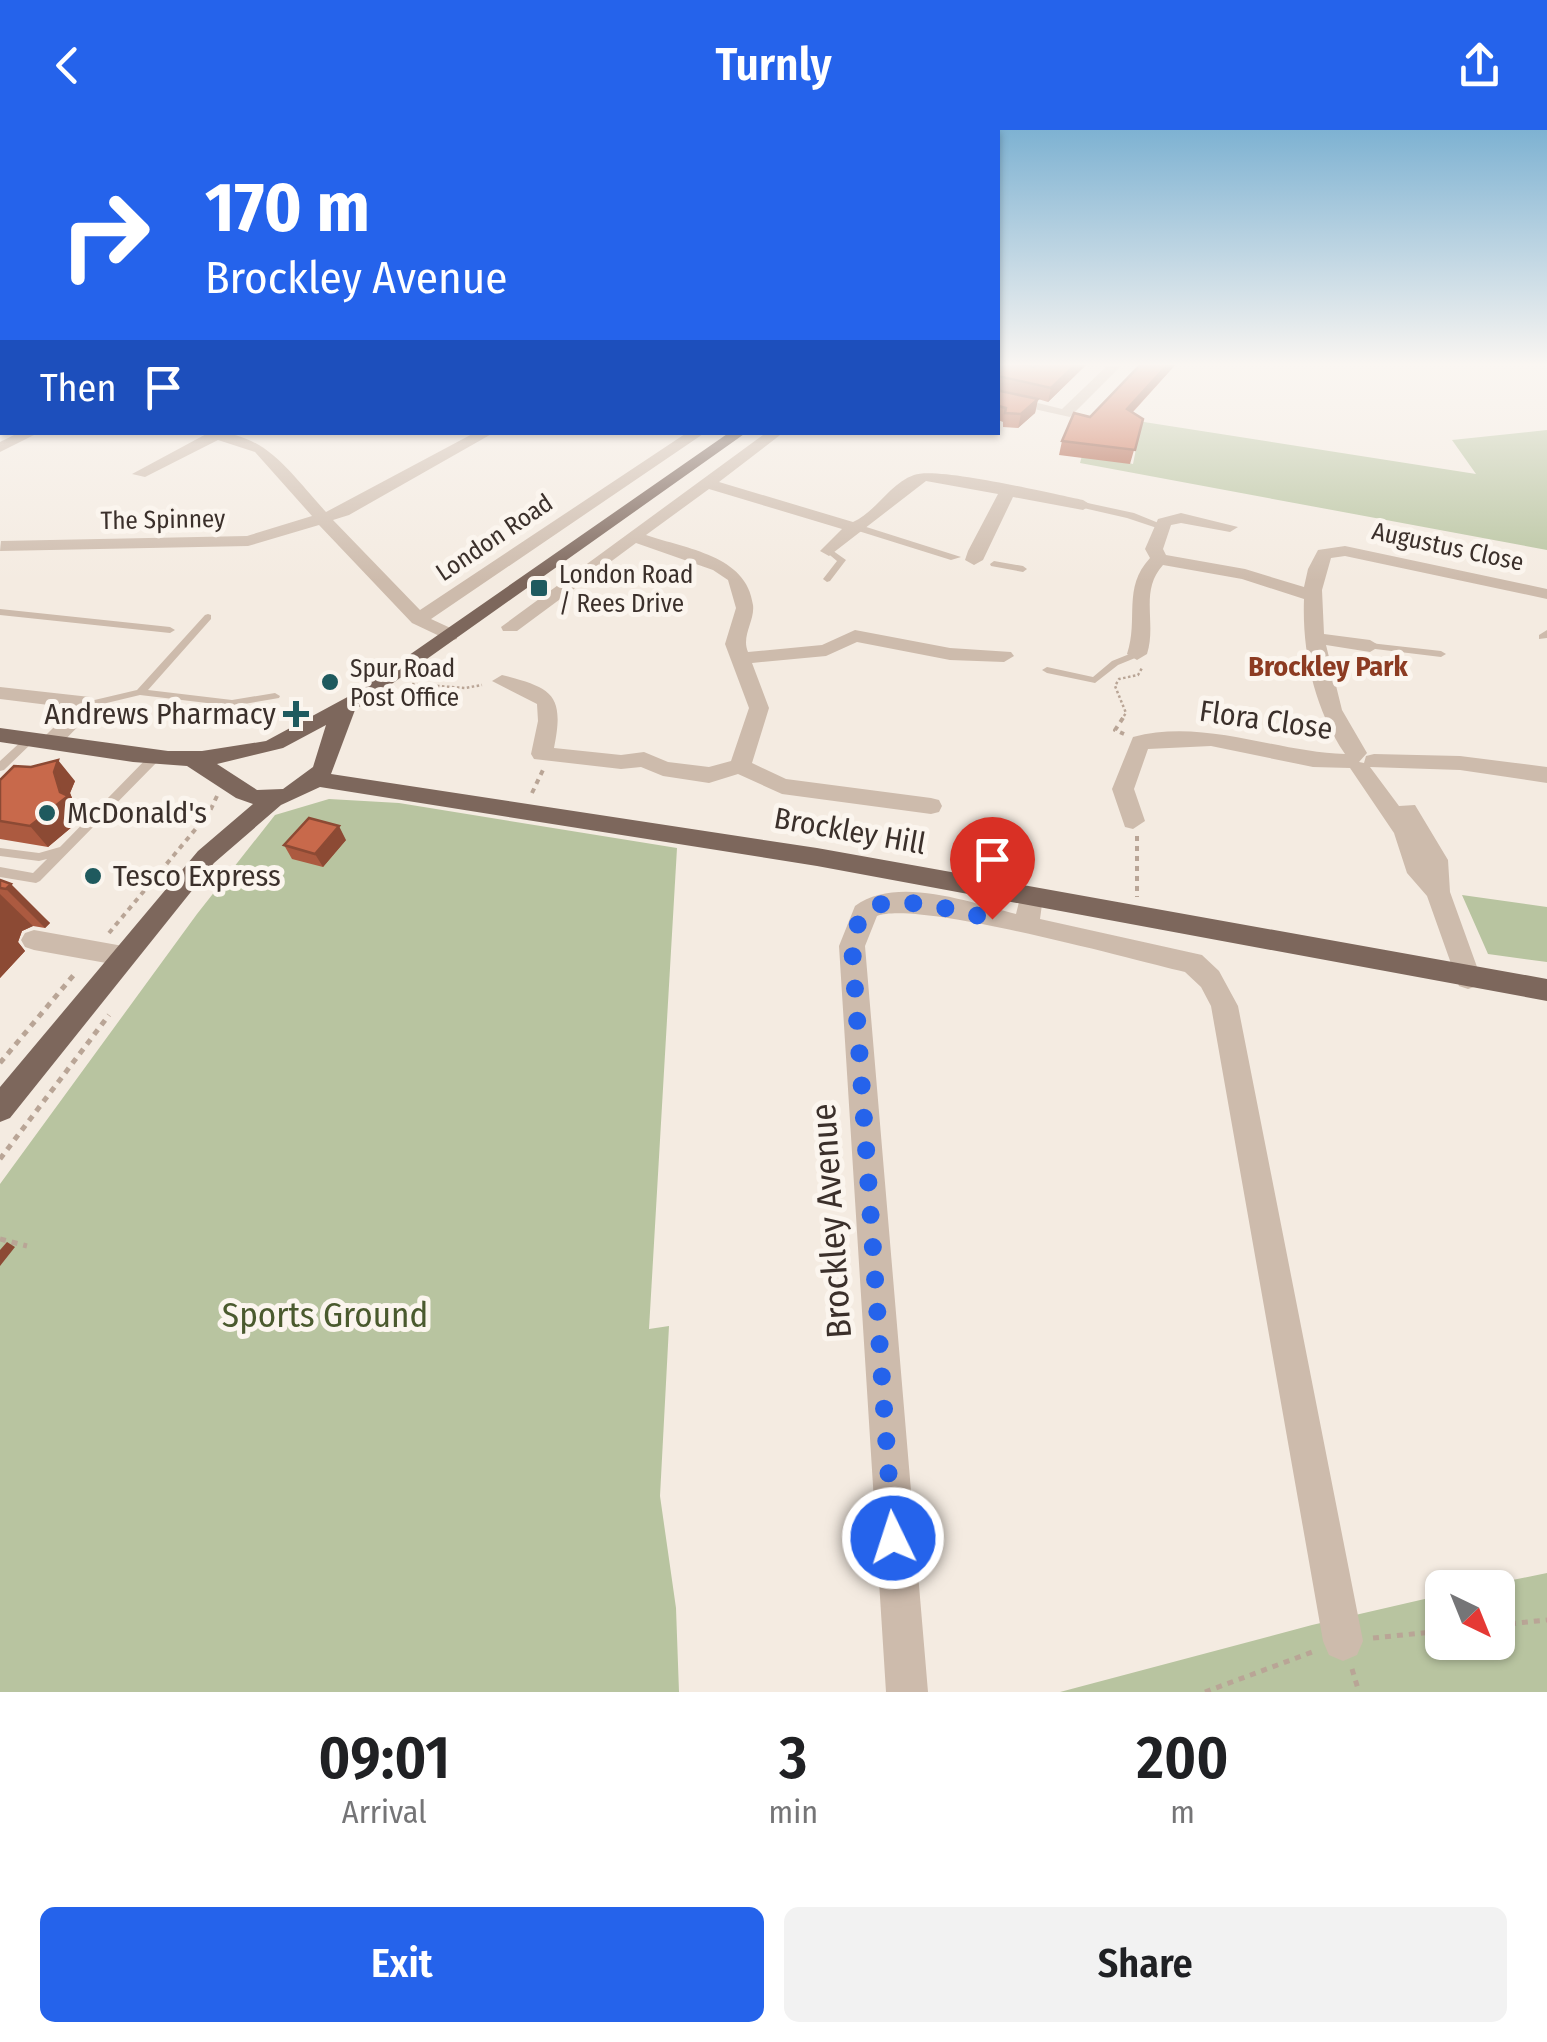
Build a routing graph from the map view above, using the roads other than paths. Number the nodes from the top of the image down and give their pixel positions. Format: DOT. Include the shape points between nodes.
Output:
graph roads {
  1 [pos="25,436"];
  2 [pos="216,436"];
  3 [pos="225,436"];
  4 [pos="481,436"];
  5 [pos="696,436"];
  6 [pos="735,436"];
  7 [pos="772,436"];
  8 [pos="0,448"];
  9 [pos="140,474"];
  10 [pos="707,483"];
  11 [pos="1008,492"];
  12 [pos="1083,505"];
  13 [pos="323,518"];
  14 [pos="1160,526"];
  15 [pos="855,527"];
  16 [pos="1230,527"];
  17 [pos="634,537"];
  18 [pos="1,546"];
  19 [pos="829,550"];
  20 [pos="954,557"];
  21 [pos="1159,559"];
  22 [pos="974,560"];
  23 [pos="994,564"];
  24 [pos="1022,569"];
  25 [pos="827,579"];
  26 [pos="1547,594"];
  27 [pos="1314,596"];
  28 [pos="492,606"];
  29 [pos="0,612"];
  30 [pos="208,617"];
  31 [pos="418,619"];
  32 [pos="170,630"];
  33 [pos="450,635"];
  34 [pos="1313,638"];
  35 [pos="1370,646"];
  36 [pos="1137,654"];
  37 [pos="1441,654"];
  38 [pos="1004,656"];
  39 [pos="743,658"];
  40 [pos="1047,670"];
  41 [pos="502,682"];
  42 [pos="140,692"];
  43 [pos="0,694"];
  44 [pos="275,696"];
  45 [pos="360,699"];
  46 [pos="90,704"];
  47 [pos="0,735"];
  48 [pos="269,745"];
  49 [pos="54,746"];
  50 [pos="324,753"];
  51 [pos="156,756"];
  52 [pos="187,760"];
  53 [pos="1363,762"];
  54 [pos="740,766"];
  55 [pos="0,767"];
  56 [pos="1547,775"];
  57 [pos="316,779"];
  58 [pos="238,786"];
  59 [pos="275,798"];
  60 [pos="931,806"];
  61 [pos="1132,820"];
  62 [pos="65,850"];
  63 [pos="0,852"];
  64 [pos="206,857"];
  65 [pos="0,872"];
  66 [pos="1029,911"];
  67 [pos="34,940"];
  68 [pos="123,956"];
  69 [pos="1468,978"];
  70 [pos="1547,990"];
  71 [pos="0,1109"];
  72 [pos="1344,1641"];
  73 [pos="906,1692"];
  1 -- 8 [label="street"];
  2 -- 9 [label="street"];
  3 -- 13 [label="street" via="260,448"];
  4 -- 13 [label="street, The Spinney"];
  5 -- 31 [label="street, London Road"];
  6 -- 28 [label="main road, London Road"];
  7 -- 10 [label="street, London Road"];
  10 -- 15 [label="street"];
  10 -- 17 [label="street, London Road"];
  11 -- 12 [label="street"];
  11 -- 15 [label="street" via="920,476"];
  11 -- 22 [label="street" via="981,533"];
  12 -- 14 [label="street"];
  13 -- 18 [label="street, The Spinney" via="233,544"];
  13 -- 31 [label="street"];
  14 -- 16 [label="street" via="1181,518"];
  14 -- 21 [label="street" via="1154,549"];
  15 -- 19 [label="street"];
  15 -- 20 [label="street"];
  17 -- 28 [label="street, London Road" via="516,622"];
  17 -- 39 [label="street" via="732,573 744,595 734,637"];
  19 -- 25 [label="lane" via="842,560"];
  20 -- 22 [label="street"];
  21 -- 27 [label="street" via="1246,574"];
  21 -- 36 [label="street" via="1140,582"];
  22 -- 23 [label="street"];
  23 -- 24 [label="lane"];
  26 -- 27 [label="street, Augustus Close" via="1336,550 1318,562"];
  27 -- 34 [label="street, Augustus Close"];
  28 -- 33 [label="main road, London Road"];
  29 -- 32 [label="lane"];
  30 -- 42 [label="lane"];
  31 -- 33 [label="street"];
  33 -- 45 [label="main road, London Road"];
  34 -- 35 [label="street"];
  34 -- 53 [label="street, Augustus Close" via="1337,724"];
  35 -- 37 [label="lane"];
  36 -- 40 [label="lane" via="1094,680"];
  38 -- 39 [label="street" via="950,654 854,636 826,650"];
  39 -- 54 [label="street" via="758,720"];
  41 -- 54 [label="street" via="545,698 550,721 542,754 644,759 662,769 709,775"];
  42 -- 44 [label="lane" via="232,703"];
  42 -- 46 [label="lane"];
  43 -- 46 [label="street"];
  45 -- 48 [label="main road, London Road"];
  45 -- 50 [label="main road, London Road" via="331,732"];
  46 -- 49 [label="street"];
  47 -- 49 [label="main road"];
  48 -- 50 [label="main road" via="309,742"];
  48 -- 52 [label="main road" via="232,758"];
  48 -- 58 [label="main road" via="243,762"];
  49 -- 51 [label="main road"];
  49 -- 55 [label="lane"];
  50 -- 57 [label="main road, London Road"];
  51 -- 52 [label="main road"];
  51 -- 62 [label="lane"];
  52 -- 58 [label="main road"];
  53 -- 56 [label="street, Flora Close"];
  53 -- 61 [label="street, Flora Close" via="1313,760 1211,740 1140,742 1122,779"];
  53 -- 69 [label="street, Augustus Close" via="1404,831 1415,867 1438,892"];
  54 -- 60 [label="street" via="782,786 908,792"];
  57 -- 59 [label="main road"];
  57 -- 66 [label="main road, Brockley Hill" via="816,857"];
  58 -- 59 [label="main road" via="251,796"];
  58 -- 64 [label="main road" via="236,807"];
  59 -- 64 [label="main road"];
  62 -- 63 [label="lane" via="40,857"];
  62 -- 65 [label="lane" via="36,878"];
  64 -- 68 [label="main road"];
  66 -- 69 [label="main road, Brockley Hill" via="1136,916"];
  66 -- 72 [label="street, Brockley Avenue" via="1192,963 1224,1006"];
  66 -- 73 [label="street, Brockley Avenue" via="888,902 868,909 852,946"];
  67 -- 68 [label="street"];
  68 -- 71 [label="main road"];
  69 -- 70 [label="main road, Brockley Hill"];
}
